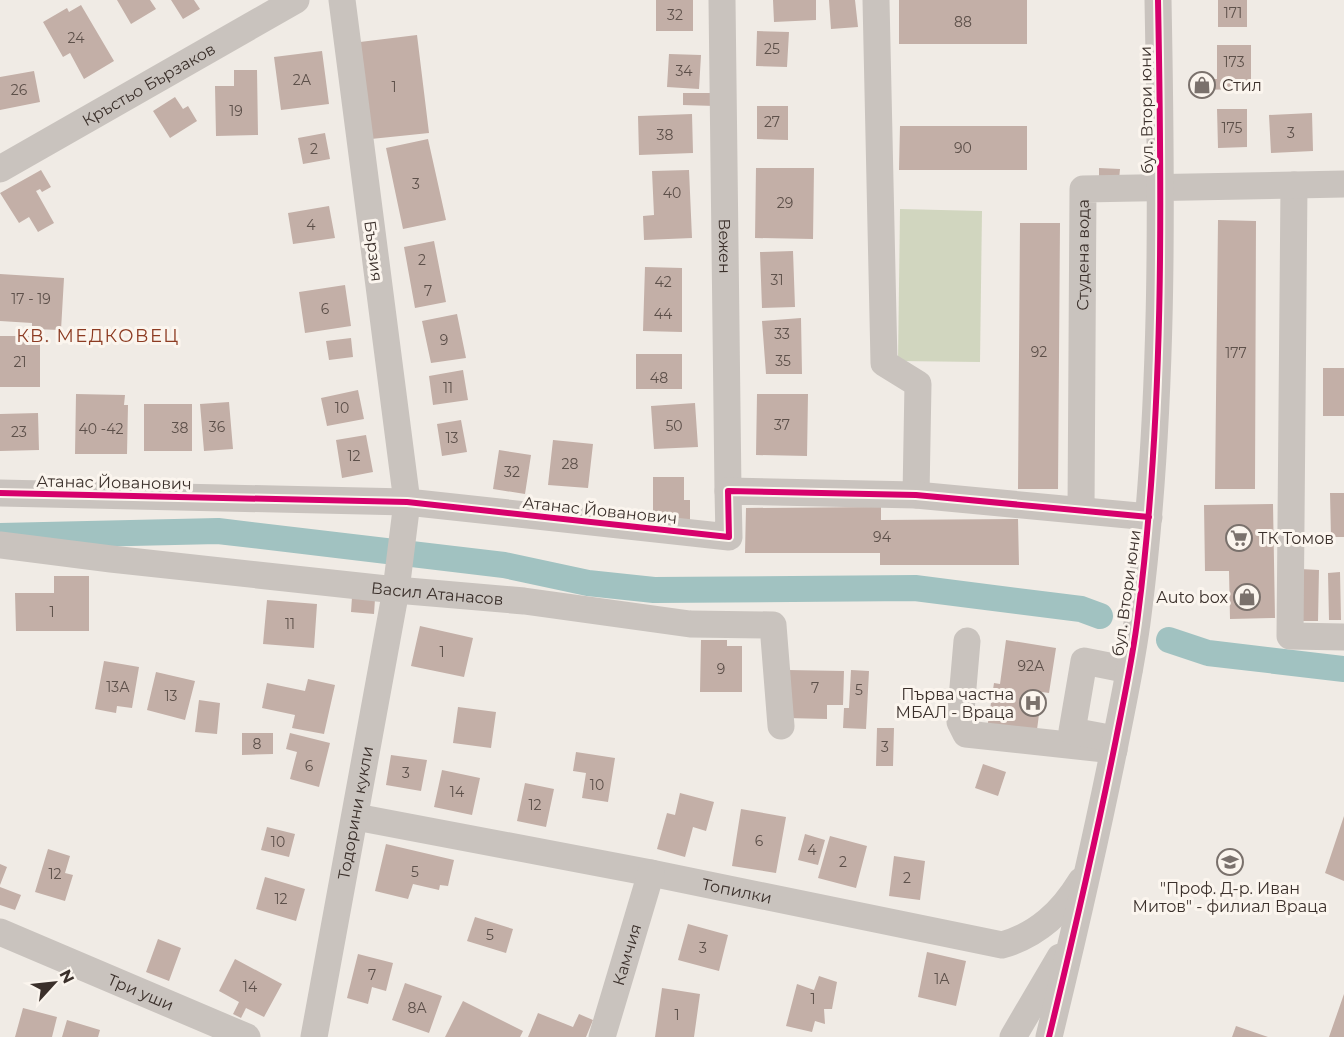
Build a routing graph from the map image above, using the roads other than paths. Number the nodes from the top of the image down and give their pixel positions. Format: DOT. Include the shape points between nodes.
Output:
graph roads {
  1 [pos="296,0"];
  2 [pos="342,0"];
  3 [pos="722,0"];
  4 [pos="876,0"];
  5 [pos="1158,0"];
  6 [pos="0,169"];
  7 [pos="1344,184"];
  8 [pos="1294,185"];
  9 [pos="1161,188"];
  10 [pos="728,491"];
  11 [pos="0,493"];
  12 [pos="916,495"];
  13 [pos="407,502"];
  14 [pos="1081,510"];
  15 [pos="1149,517"];
  16 [pos="0,545"];
  17 [pos="396,590"];
  18 [pos="1344,637"];
  19 [pos="967,641"];
  20 [pos="1129,670"];
  21 [pos="781,726"];
  22 [pos="1037,726"];
  23 [pos="1072,731"];
  24 [pos="1115,744"];
  25 [pos="356,817"];
  26 [pos="1089,870"];
  27 [pos="651,873"];
  28 [pos="0,932"];
  29 [pos="1074,933"];
  30 [pos="247,1037"];
  31 [pos="314,1037"];
  32 [pos="602,1037"];
  33 [pos="1012,1037"];
  34 [pos="1049,1037"];
  1 -- 6 [label="street, Кръстьо Бързаков"];
  2 -- 13 [label="street, Бързия"];
  3 -- 10 [label="street, Вежен"];
  4 -- 12 [label="street" via="884,363 918,384"];
  5 -- 9 [label="street, бул. Втори юни"];
  7 -- 8 [label="street, Студена вода"];
  8 -- 9 [label="street, Студена вода"];
  8 -- 18 [label="street" via="1290,636"];
  9 -- 14 [label="street, Студена вода" via="1083,189"];
  9 -- 15 [label="street, бул. Втори юни"];
  10 -- 12 [label="street"];
  10 -- 13 [label="street, Атанас Йованович" via="729,537"];
  11 -- 13 [label="street, Атанас Йованович"];
  12 -- 14 [label="street"];
  13 -- 17 [label="street, Бързия"];
  14 -- 15 [label="street"];
  15 -- 20 [label="street, бул. Втори юни"];
  16 -- 17 [label="street, Васил Атанасов"];
  17 -- 21 [label="street, Васил Атанасов" via="524,601 690,624 773,625"];
  17 -- 25 [label="street, Тодорини кукли"];
  19 -- 24 [label="street" via="960,722 966,734"];
  20 -- 23 [label="street" via="1084,661"];
  20 -- 24 [label="street, бул. Втори юни"];
  22 -- 23 [label="street"];
  23 -- 24 [label="street"];
  24 -- 26 [label="street, бул. Втори юни"];
  25 -- 27 [label="street, Топилки"];
  25 -- 31 [label="street, Тодорини кукли"];
  26 -- 27 [label="street, Топилки" via="1050,920 1024,937 1002,945"];
  26 -- 29 [label="street, бул. Втори юни"];
  27 -- 32 [label="street, Камчия"];
  28 -- 30 [label="street, Три уши"];
  29 -- 33 [label="street"];
  29 -- 34 [label="street, бул. Втори юни"];
}
